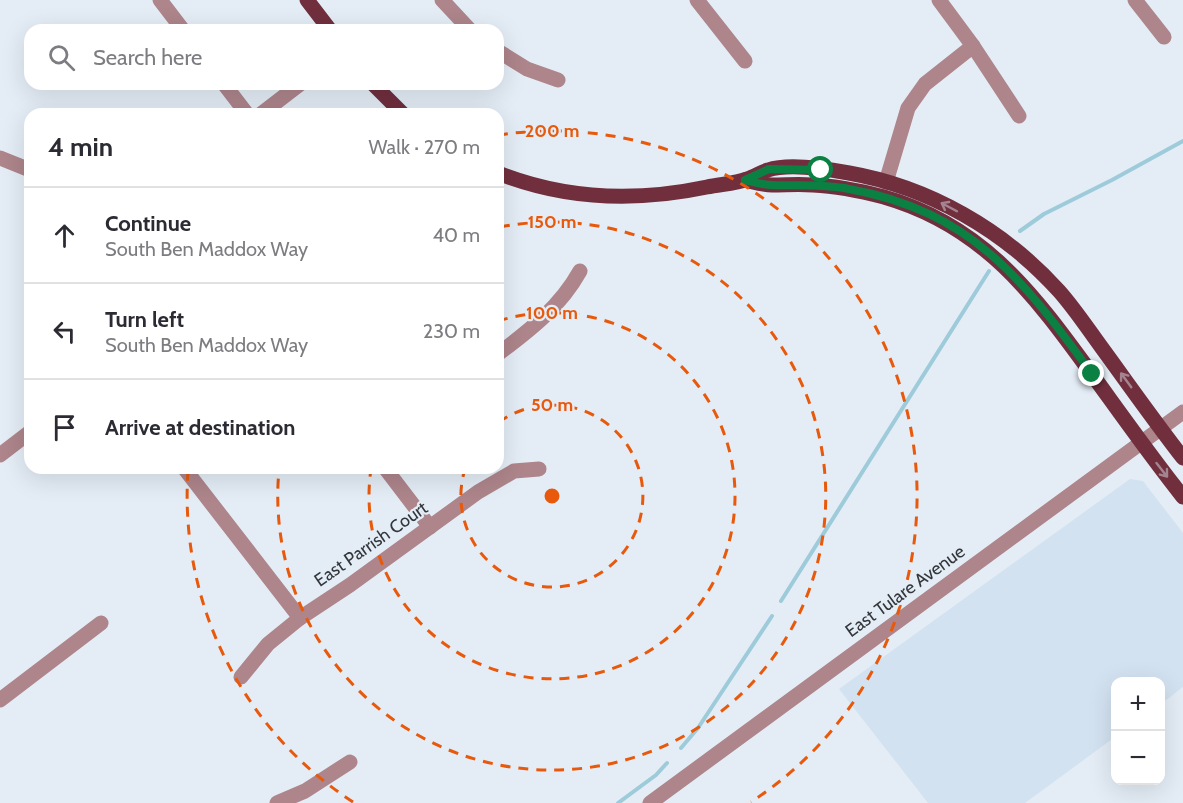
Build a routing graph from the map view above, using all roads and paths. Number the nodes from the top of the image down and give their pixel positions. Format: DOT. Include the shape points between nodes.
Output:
graph roads {
  1 [pos="160,0"];
  2 [pos="307,0"];
  3 [pos="442,0"];
  4 [pos="696,0"];
  5 [pos="939,0"];
  6 [pos="1135,0"];
  7 [pos="178,24"];
  8 [pos="325,24"];
  9 [pos="464,24"];
  10 [pos="1164,37"];
  11 [pos="973,46"];
  12 [pos="504,55"];
  13 [pos="745,62"];
  14 [pos="558,80"];
  15 [pos="229,90"];
  16 [pos="292,90"];
  17 [pos="379,90"];
  18 [pos="242,108"];
  19 [pos="269,108"];
  20 [pos="397,108"];
  21 [pos="1019,116"];
  22 [pos="0,158"];
  23 [pos="24,168"];
  24 [pos="504,175"];
  25 [pos="745,180"];
  26 [pos="886,182"];
  27 [pos="580,272"];
  28 [pos="504,349"];
  29 [pos="1183,412"];
  30 [pos="1161,428"];
  31 [pos="24,437"];
  32 [pos="1141,442"];
  33 [pos="0,455"];
  34 [pos="1183,458"];
  35 [pos="539,469"];
  36 [pos="189,474"];
  37 [pos="390,474"];
  38 [pos="1183,497"];
  39 [pos="430,527"];
  40 [pos="300,618"];
  41 [pos="101,623"];
  42 [pos="242,677"];
  43 [pos="0,700"];
  44 [pos="350,762"];
  45 [pos="277,803"];
  46 [pos="650,803"];
  1 -- 7 [label="street"];
  2 -- 8 [label="main road"];
  3 -- 9 [label="street"];
  4 -- 13 [label="street"];
  5 -- 11 [label="street"];
  6 -- 10 [label="street"];
  11 -- 21 [label="street"];
  11 -- 26 [label="street" via="925,84 908,108"];
  12 -- 14 [label="street" via="527,69"];
  15 -- 18 [label="street"];
  16 -- 19 [label="street"];
  17 -- 20 [label="main road"];
  22 -- 23 [label="street"];
  24 -- 25 [label="main road" via="562,192 617,198 671,194"];
  25 -- 26 [label="main road" via="769,169 796,168"];
  25 -- 32 [label="main road" via="864,192 921,211 973,240 1007,268 1040,305"];
  30 -- 26 [label="main road, one-way" via="1071,306 1040,271 1006,242 963,214"];
  27 -- 28 [label="street" via="541,321"];
  29 -- 30 [label="street, East Tulare Avenue"];
  30 -- 32 [label="street, East Tulare Avenue"];
  30 -- 34 [label="main road"];
  31 -- 33 [label="street"];
  32 -- 38 [label="main road, one-way"];
  32 -- 46 [label="street, East Tulare Avenue"];
  35 -- 39 [label="street, East Parrish Court" via="514,471"];
  36 -- 40 [label="street"];
  37 -- 39 [label="street"];
  39 -- 40 [label="street, East Parrish Court"];
  40 -- 42 [label="street, East Parrish Court" via="268,644"];
  41 -- 43 [label="street"];
  44 -- 45 [label="street" via="305,791"];
}
